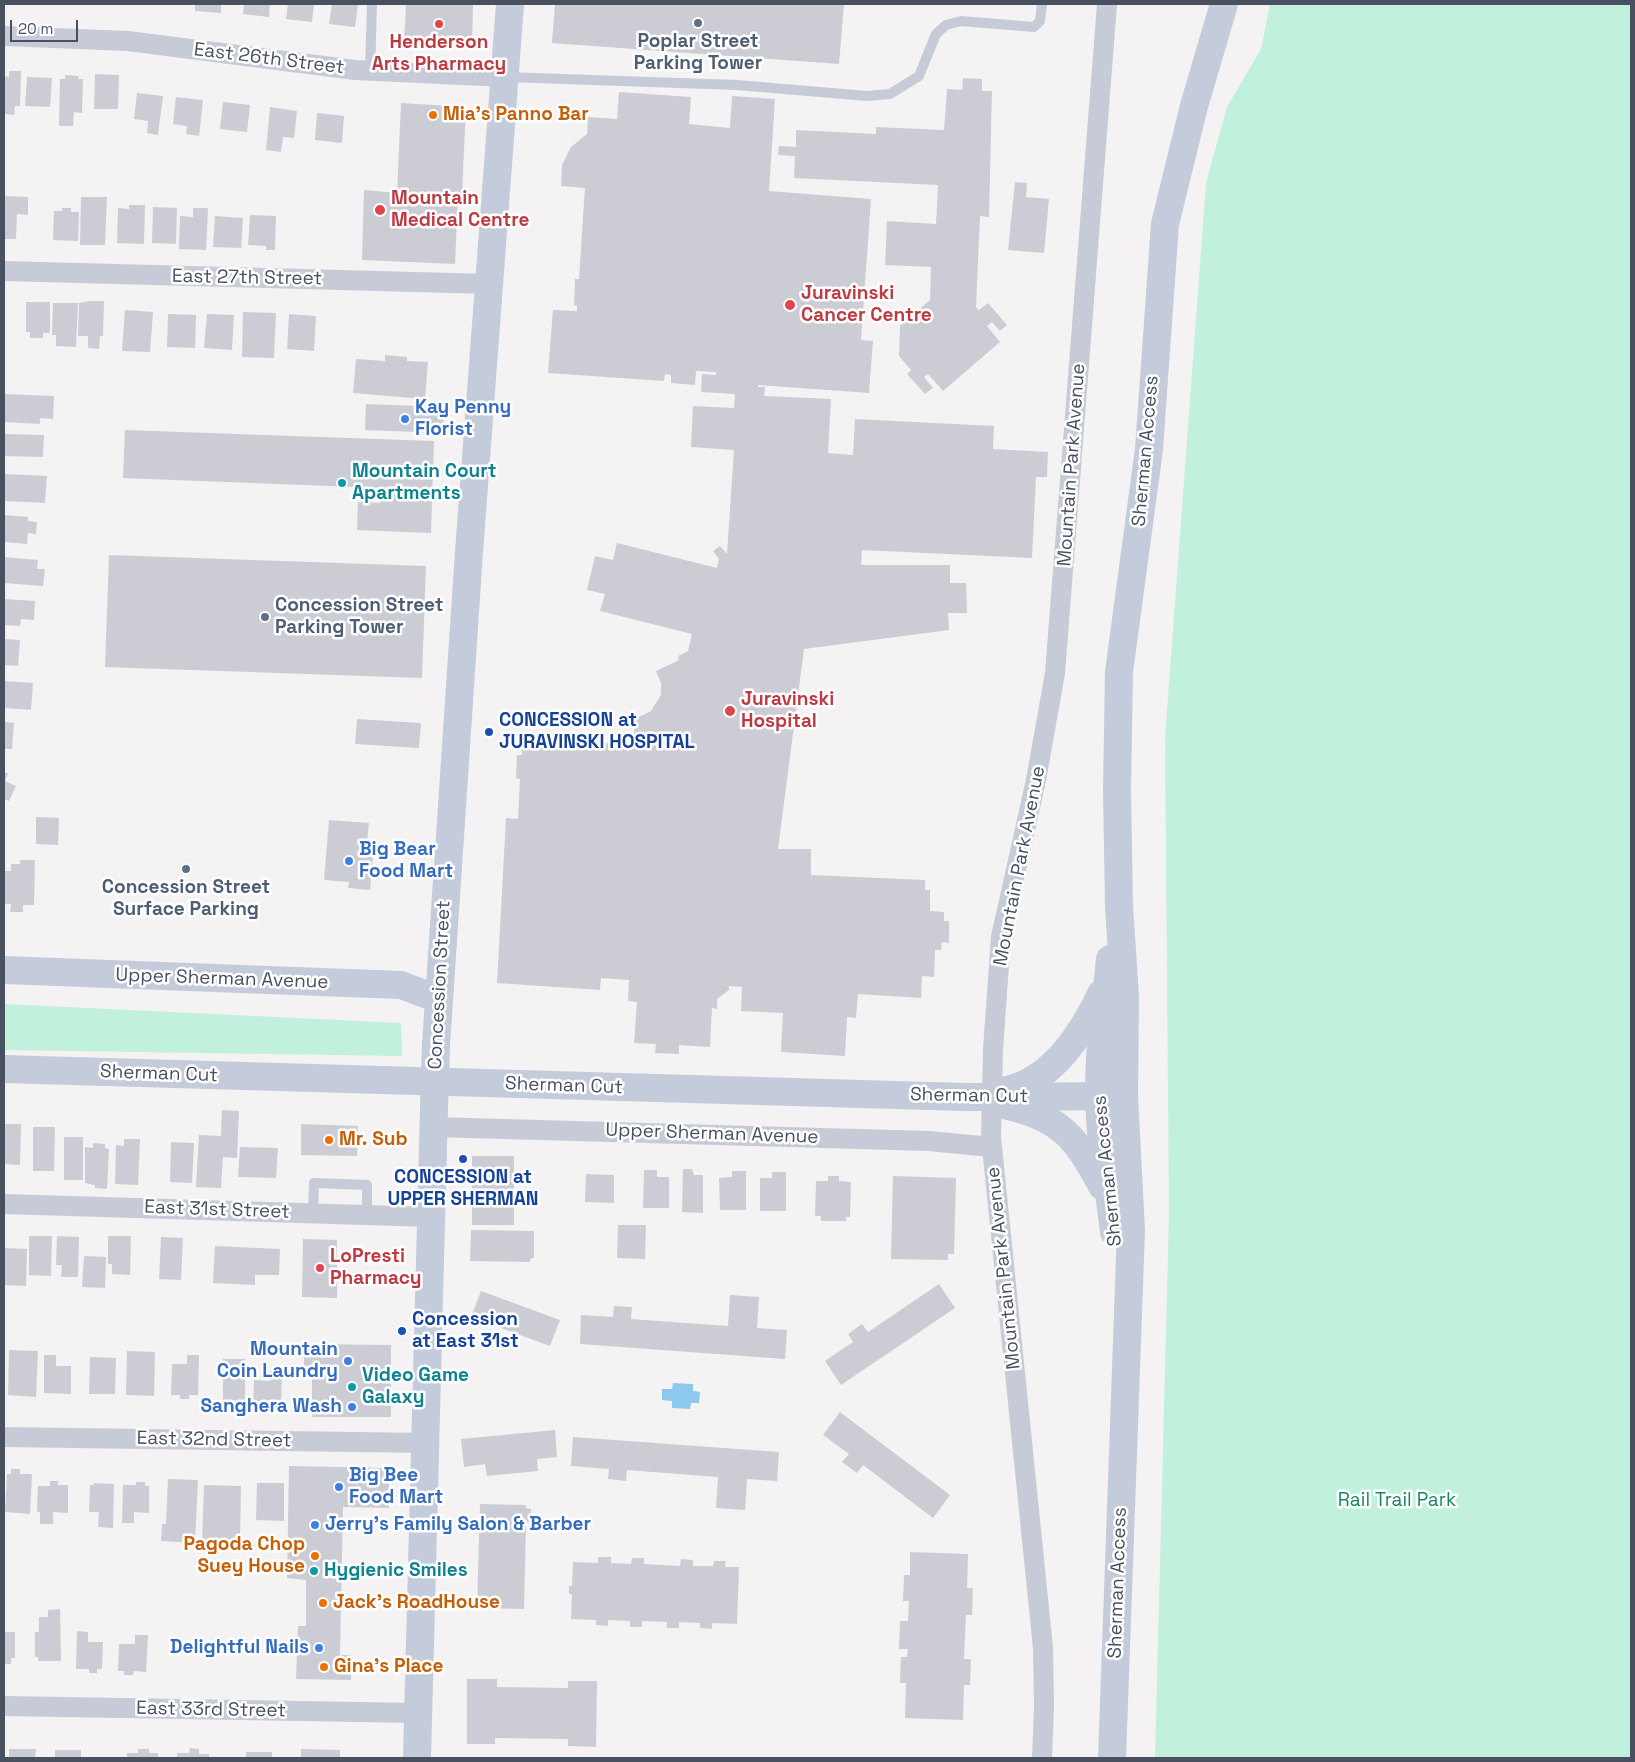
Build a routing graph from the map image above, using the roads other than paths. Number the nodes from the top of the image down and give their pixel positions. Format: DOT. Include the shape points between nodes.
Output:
graph roads {
  1 [pos="372,4"];
  2 [pos="510,4"];
  3 [pos="1042,4"];
  4 [pos="1106,4"];
  5 [pos="1224,4"];
  6 [pos="4,36"];
  7 [pos="370,71"];
  8 [pos="505,77"];
  9 [pos="4,271"];
  10 [pos="490,284"];
  11 [pos="1119,906"];
  12 [pos="4,970"];
  13 [pos="1109,971"];
  14 [pos="438,999"];
  15 [pos="4,1069"];
  16 [pos="1112,1096"];
  17 [pos="965,1097"];
  18 [pos="433,1117"];
  19 [pos="991,1142"];
  20 [pos="4,1204"];
  21 [pos="313,1213"];
  22 [pos="367,1215"];
  23 [pos="431,1217"];
  24 [pos="1113,1222"];
  25 [pos="1126,1377"];
  26 [pos="4,1437"];
  27 [pos="425,1443"];
  28 [pos="4,1706"];
  29 [pos="418,1713"];
  30 [pos="417,1758"];
  31 [pos="1042,1758"];
  32 [pos="1112,1758"];
  1 -- 7 [label="lane"];
  2 -- 8 [label="main road, Concession Street"];
  3 -- 8 [label="lane" via="1040,22 1034,27 961,22 946,24 936,34 919,76 890,94 867,96 737,85"];
  4 -- 19 [label="street, Mountain Park Avenue, bridge" via="1055,673 1036,780 1001,937 992,1050"];
  5 -- 11 [label="main road, Sherman Access" via="1194,106 1165,224 1149,449 1119,672 1116,790"];
  6 -- 7 [label="street, East 26th Street" via="128,41"];
  7 -- 8 [label="street, East 26th Street"];
  8 -- 10 [label="main road, Concession Street"];
  9 -- 10 [label="street, East 27th Street"];
  10 -- 14 [label="main road, Concession Street"];
  11 -- 13 [label="main road, Sherman Access"];
  11 -- 16 [label="main road, Sherman Access" via="1125,997"];
  12 -- 14 [label="main road, Upper Sherman Avenue" via="401,985"];
  13 -- 16 [label="main road, Sherman Access" via="1100,1056"];
  13 -- 17 [label="main road" via="1088,1021 1056,1061 1031,1080 1008,1090"];
  14 -- 18 [label="main road, Concession Street, bridge"];
  15 -- 17 [label="main road, Sherman Cut"];
  16 -- 17 [label="main road, Sherman Cut"];
  16 -- 24 [label="main road, Sherman Access" via="1100,1119"];
  16 -- 25 [label="main road, Sherman Access" via="1131,1230"];
  17 -- 24 [label="main road" via="1026,1110 1055,1123 1086,1156 1102,1187"];
  18 -- 19 [label="street, Upper Sherman Avenue"];
  18 -- 23 [label="main road, Concession Street"];
  19 -- 31 [label="street, Mountain Park Avenue" via="1043,1648"];
  20 -- 21 [label="street, East 31st Street"];
  21 -- 22 [label="street, East 31st Street"];
  21 -- 22 [label="lane" via="314,1183 367,1185"];
  22 -- 23 [label="street, East 31st Street"];
  23 -- 27 [label="main road, Concession Street"];
  24 -- 25 [label="main road, Sherman Access" via="1118,1268 1118,1330"];
  25 -- 32 [label="main road, Sherman Access"];
  26 -- 27 [label="street, East 32nd Street"];
  27 -- 29 [label="main road, Concession Street"];
  28 -- 29 [label="street, East 33rd Street"];
  29 -- 30 [label="main road, Concession Street"];
}
